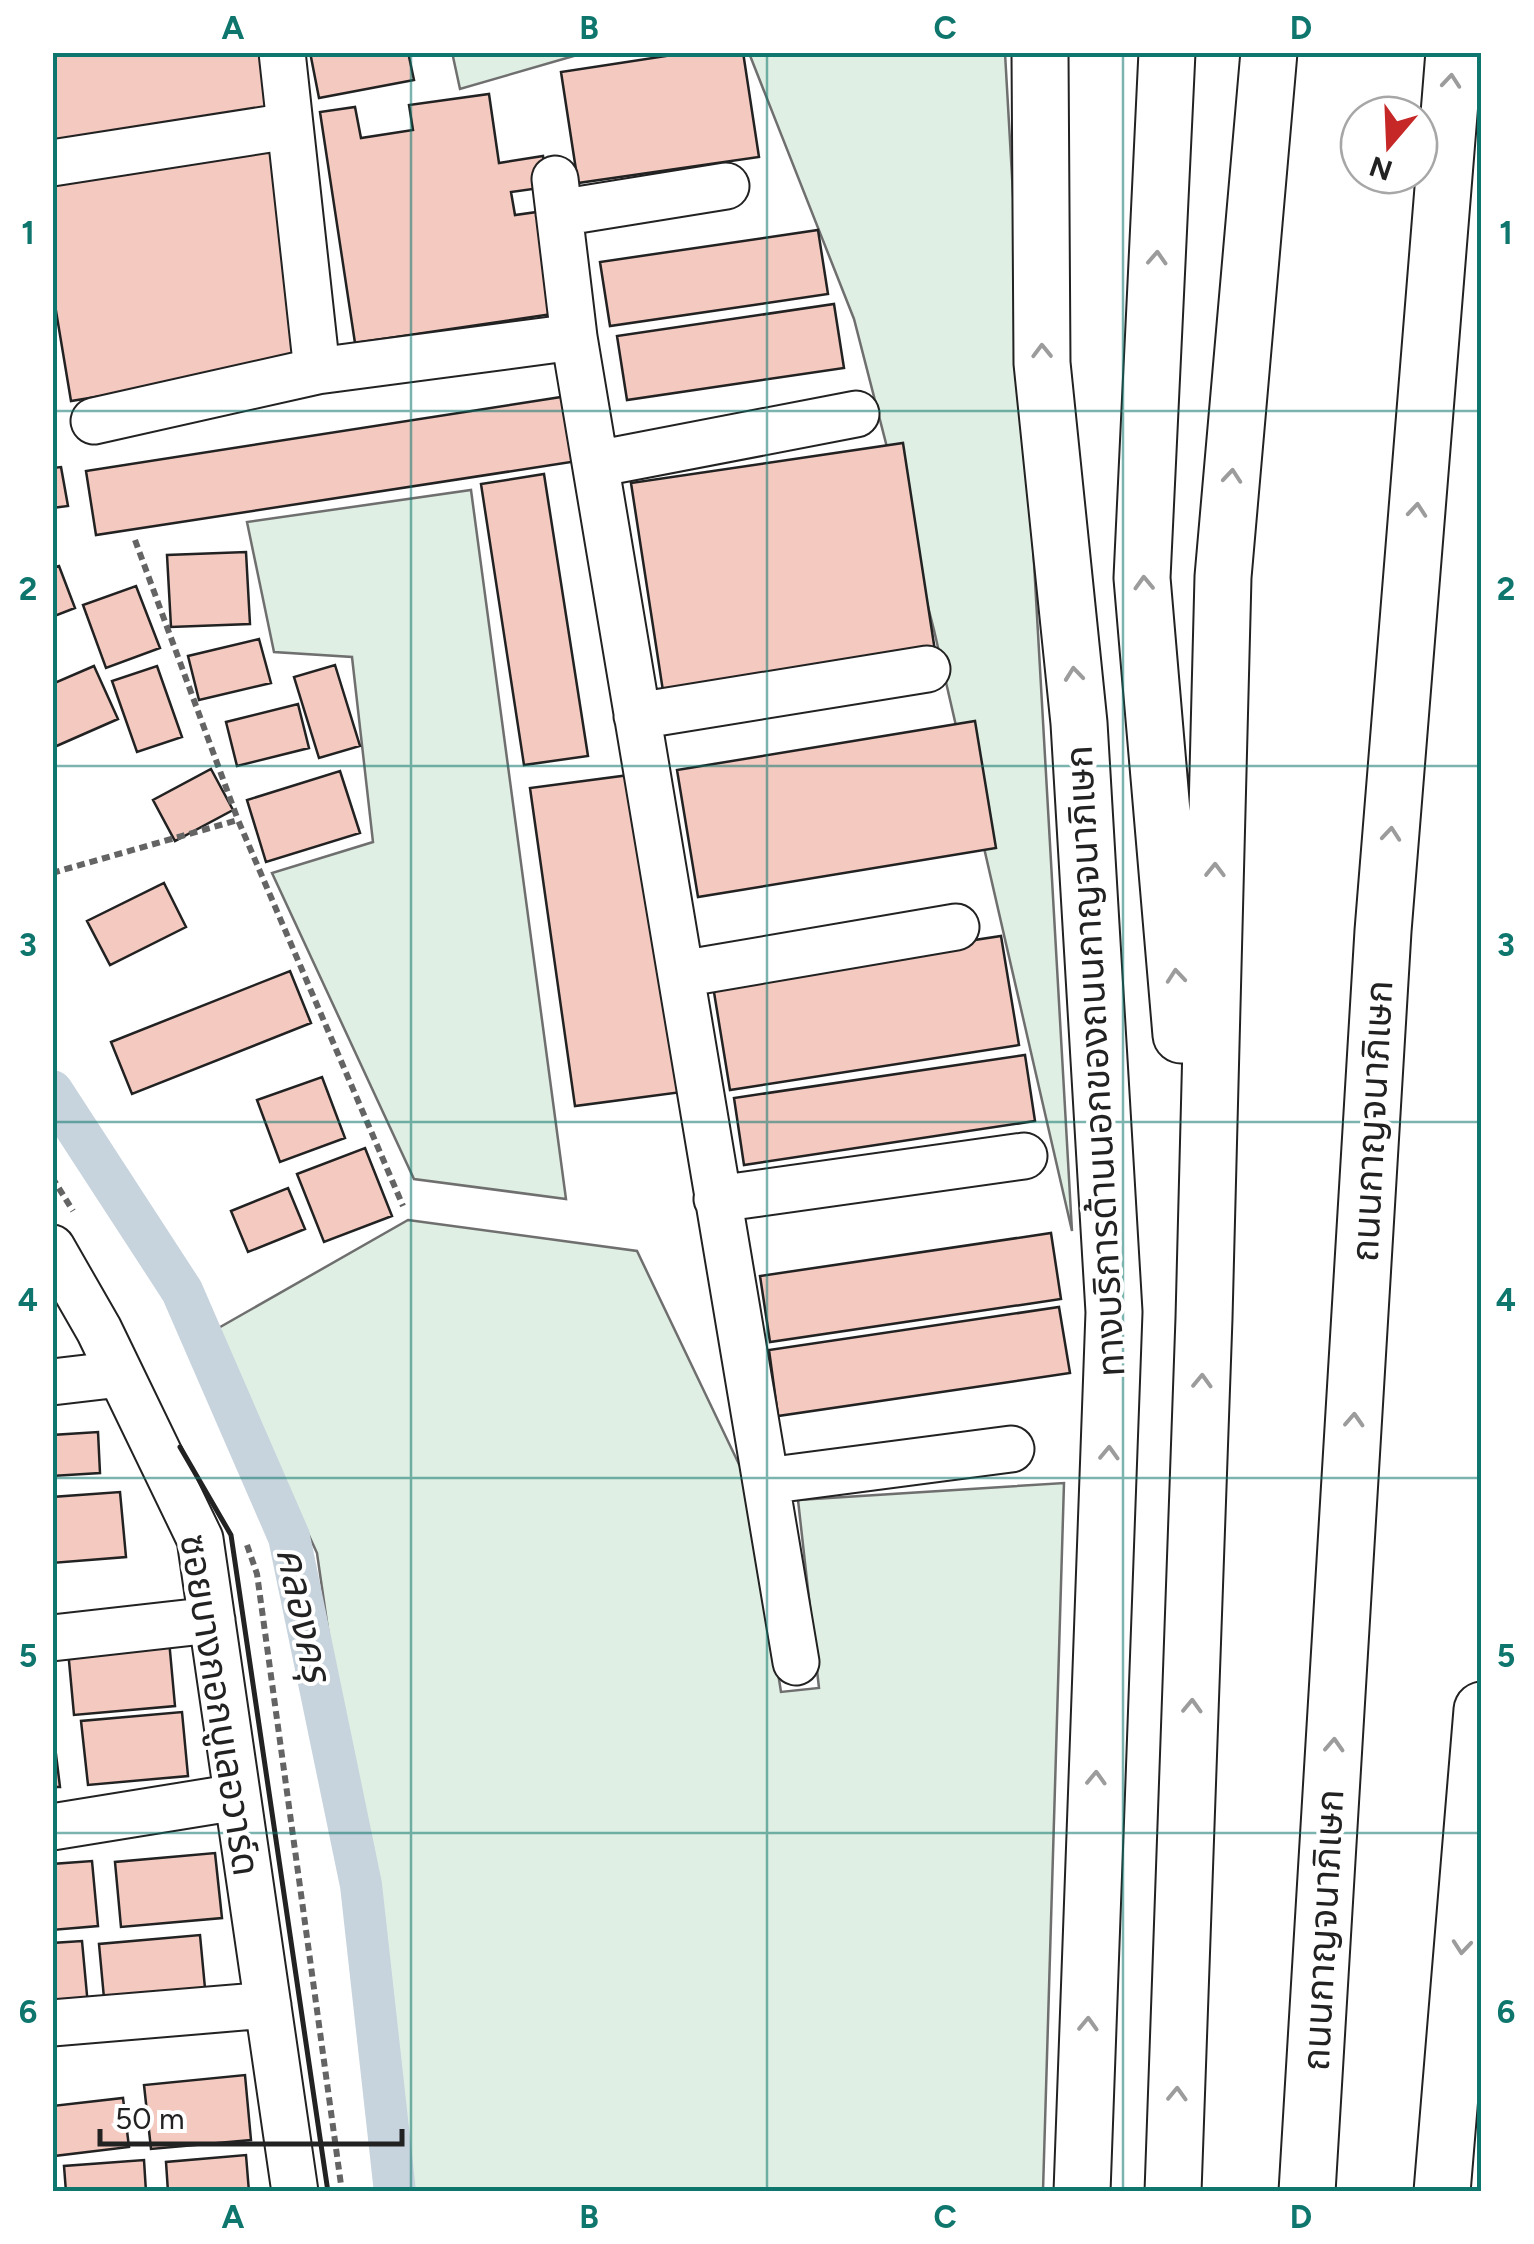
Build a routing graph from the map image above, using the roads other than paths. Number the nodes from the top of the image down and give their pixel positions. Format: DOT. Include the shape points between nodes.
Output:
graph roads {
  1 [pos="282,52"];
  2 [pos="1040,52"];
  3 [pos="1167,52"];
  4 [pos="1269,52"];
  5 [pos="1454,52"];
  6 [pos="288,126"];
  7 [pos="52,163"];
  8 [pos="726,186"];
  9 [pos="574,336"];
  10 [pos="317,371"];
  11 [pos="856,414"];
  12 [pos="94,420"];
  13 [pos="596,464"];
  14 [pos="927,668"];
  15 [pos="637,716"];
  16 [pos="956,927"];
  17 [pos="681,974"];
  18 [pos="1024,1156"];
  19 [pos="717,1198"];
  20 [pos="52,1248"];
  21 [pos="1204,1318"];
  22 [pos="120,1374"];
  23 [pos="52,1382"];
  24 [pos="1012,1450"];
  25 [pos="766,1481"];
  26 [pos="212,1620"];
  27 [pos="52,1638"];
  28 [pos="796,1662"];
  29 [pos="1482,1710"];
  30 [pos="238,1797"];
  31 [pos="52,1826"];
  32 [pos="268,2005"];
  33 [pos="52,2023"];
  34 [pos="295,2192"];
  35 [pos="1082,2192"];
  36 [pos="1173,2192"];
  37 [pos="1307,2192"];
  38 [pos="1442,2192"];
  1 -- 6 [label="street"];
  35 -- 2 [label="main road, ทางบริการด้านนอกของถนนกาญจนาภิเษก, one-way" via="1114,1312 1080,723 1042,363"];
  21 -- 3 [label="main road, one-way" via="1142,578"];
  21 -- 4 [label="main road, one-way" via="1222,577"];
  37 -- 5 [label="main road, ถนนกาญจนาภิเษก, one-way" via="1383,931"];
  6 -- 7 [label="street"];
  6 -- 10 [label="street"];
  8 -- 9 [label="street" via="557,196"];
  9 -- 10 [label="street"];
  9 -- 13 [label="street"];
  10 -- 12 [label="street"];
  11 -- 13 [label="street"];
  13 -- 15 [label="street"];
  14 -- 15 [label="street"];
  15 -- 17 [label="street"];
  16 -- 17 [label="street"];
  17 -- 19 [label="street"];
  18 -- 19 [label="street"];
  19 -- 25 [label="street"];
  20 -- 22 [label="street, ซอยบางกอกบูเลอวาร์ด"];
  36 -- 21 [label="main road, one-way"];
  22 -- 23 [label="street"];
  22 -- 26 [label="street, ซอยบางกอกบูเลอวาร์ด" via="200,1539"];
  24 -- 25 [label="street"];
  25 -- 28 [label="street"];
  26 -- 27 [label="street"];
  26 -- 30 [label="street, ซอยบางกอกบูเลอวาร์ด"];
  29 -- 38 [label="main road, one-way"];
  30 -- 31 [label="street"];
  30 -- 32 [label="street, ซอยบางกอกบูเลอวาร์ด"];
  32 -- 33 [label="street"];
  32 -- 34 [label="street, ซอยบางกอกบูเลอวาร์ด"];
}
